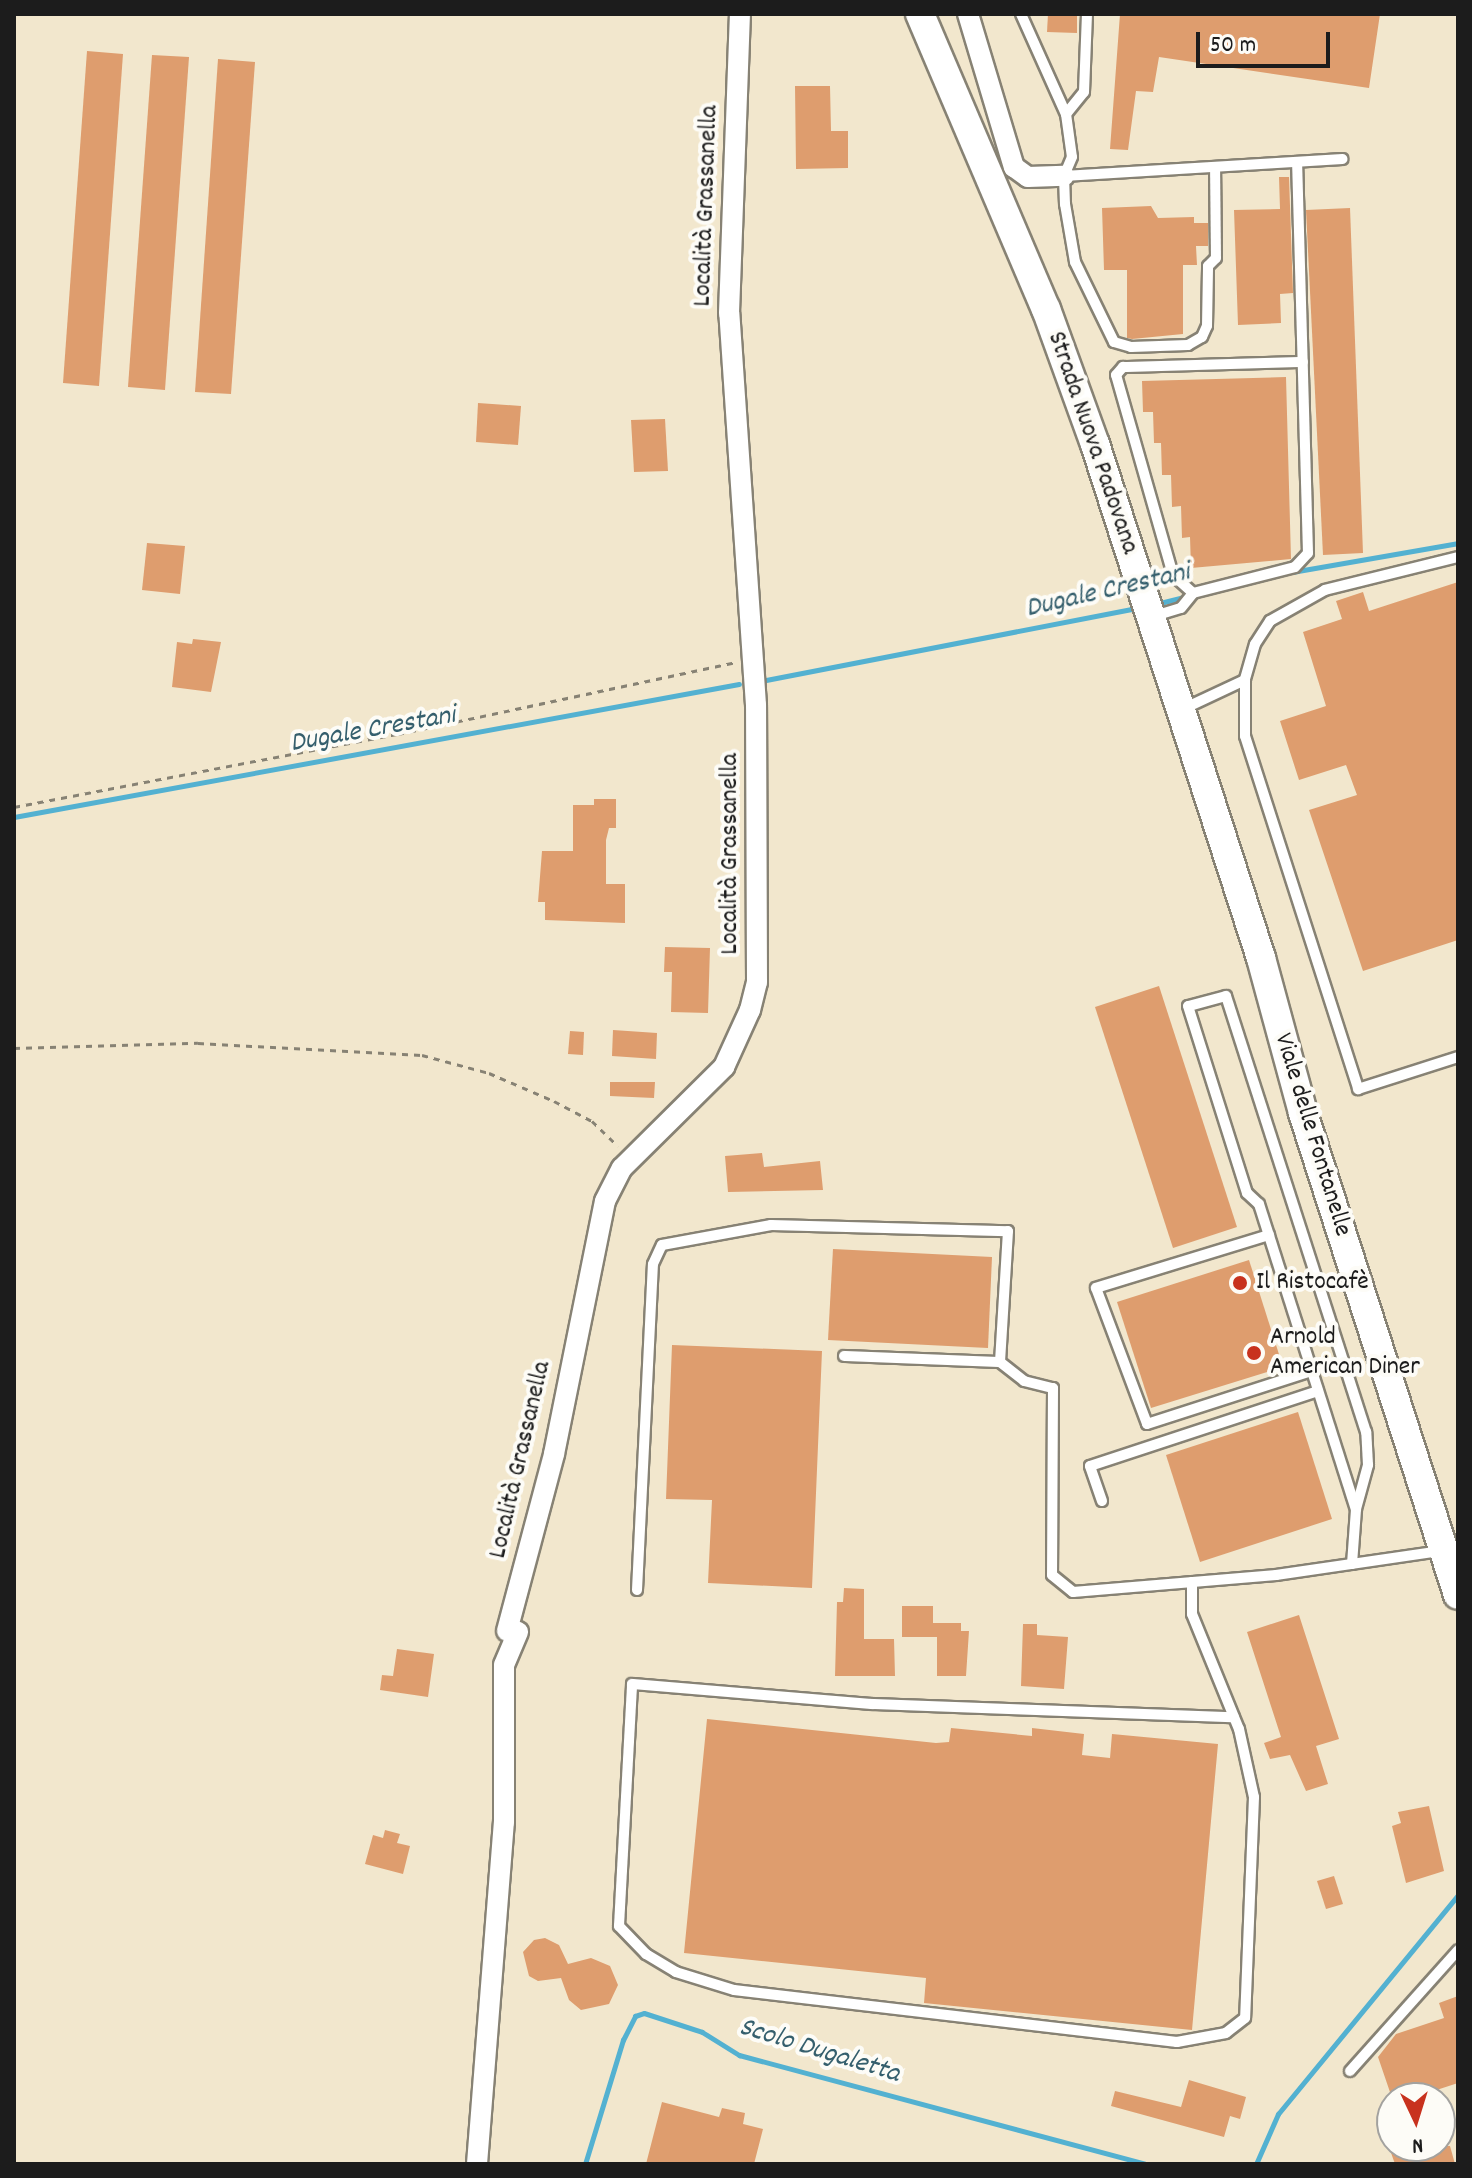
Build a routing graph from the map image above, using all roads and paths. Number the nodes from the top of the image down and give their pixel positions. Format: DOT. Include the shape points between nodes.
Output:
graph roads {
  1 [pos="740,14"];
  2 [pos="909,14"];
  3 [pos="968,14"];
  4 [pos="1021,14"];
  5 [pos="1087,14"];
  6 [pos="924,26"];
  7 [pos="1066,114"];
  8 [pos="1342,159"];
  9 [pos="1297,162"];
  10 [pos="1215,167"];
  11 [pos="1064,176"];
  12 [pos="1303,362"];
  13 [pos="1458,557"];
  14 [pos="1193,593"];
  15 [pos="1151,617"];
  16 [pos="752,659"];
  17 [pos="1245,680"];
  18 [pos="1181,710"];
  19 [pos="14,807"];
  20 [pos="1228,857"];
  21 [pos="14,1048"];
  22 [pos="1458,1057"];
  23 [pos="632,1159"];
  24 [pos="1269,1235"];
  25 [pos="844,1356"];
  26 [pos="1000,1362"];
  27 [pos="1311,1371"];
  28 [pos="1318,1391"];
  29 [pos="1102,1501"];
  30 [pos="1356,1509"];
  31 [pos="1443,1551"];
  32 [pos="1352,1564"];
  33 [pos="1192,1582"];
  34 [pos="637,1590"];
  35 [pos="1458,1595"];
  36 [pos="1234,1717"];
  37 [pos="1458,1950"];
  38 [pos="1350,2071"];
  39 [pos="477,2164"];
  1 -- 16 [label="street, Località Grassanella" via="729,313"];
  2 -- 6 [label="main road, Strada Nuova Padovana"];
  3 -- 11 [label="street" via="1014,167 1028,177"];
  4 -- 7 [label="lane"];
  5 -- 7 [label="lane" via="1084,92"];
  6 -- 15 [label="main road, Strada Nuova Padovana" via="1046,309"];
  7 -- 11 [label="lane" via="1072,157"];
  8 -- 9 [label="lane"];
  9 -- 10 [label="lane"];
  9 -- 12 [label="lane"];
  10 -- 11 [label="lane"];
  10 -- 11 [label="lane" via="1216,258 1208,266 1207,326 1188,345 1131,347 1114,342 1105,332 1075,262"];
  12 -- 14 [label="lane" via="1308,553 1295,567"];
  12 -- 14 [label="lane" via="1123,367 1116,375 1173,575"];
  13 -- 17 [label="lane" via="1325,590 1270,621 1255,644"];
  14 -- 15 [label="lane" via="1181,608"];
  15 -- 18 [label="main road, Strada Nuova Padovana"];
  16 -- 19 [label="path"];
  16 -- 23 [label="street, Località Grassanella" via="759,954 750,1010 724,1067"];
  17 -- 18 [label="lane"];
  17 -- 22 [label="lane" via="1245,736 1358,1089"];
  18 -- 20 [label="main road, Strada Nuova Padovana"];
  20 -- 31 [label="main road, Viale delle Fontanelle" via="1303,1113"];
  21 -- 23 [label="path" via="198,1043 422,1055 489,1073 554,1101 592,1121"];
  23 -- 39 [label="street, Località Grassanella" via="605,1201 598,1226 554,1454 504,1665 504,1822"];
  24 -- 27 [label="lane"];
  24 -- 27 [label="lane" via="1096,1288 1147,1424"];
  24 -- 30 [label="lane" via="1259,1204 1247,1193 1188,1006 1226,996 1366,1432 1368,1465"];
  25 -- 26 [label="lane"];
  26 -- 33 [label="lane" via="1024,1381 1053,1388 1052,1575 1073,1592"];
  26 -- 34 [label="lane" via="1008,1231 771,1225 662,1245 653,1264"];
  27 -- 28 [label="lane"];
  28 -- 29 [label="lane" via="1090,1466"];
  28 -- 30 [label="lane"];
  30 -- 32 [label="lane"];
  31 -- 32 [label="lane"];
  31 -- 35 [label="main road, Viale delle Fontanelle"];
  32 -- 33 [label="lane"];
  33 -- 36 [label="lane" via="1192,1614"];
  36 -- 36 [label="lane" via="1254,1797 1245,2018 1226,2033 1177,2042 734,1990 676,1972 646,1954 619,1926 632,1684 872,1704"];
  37 -- 38 [label="lane"];
}
